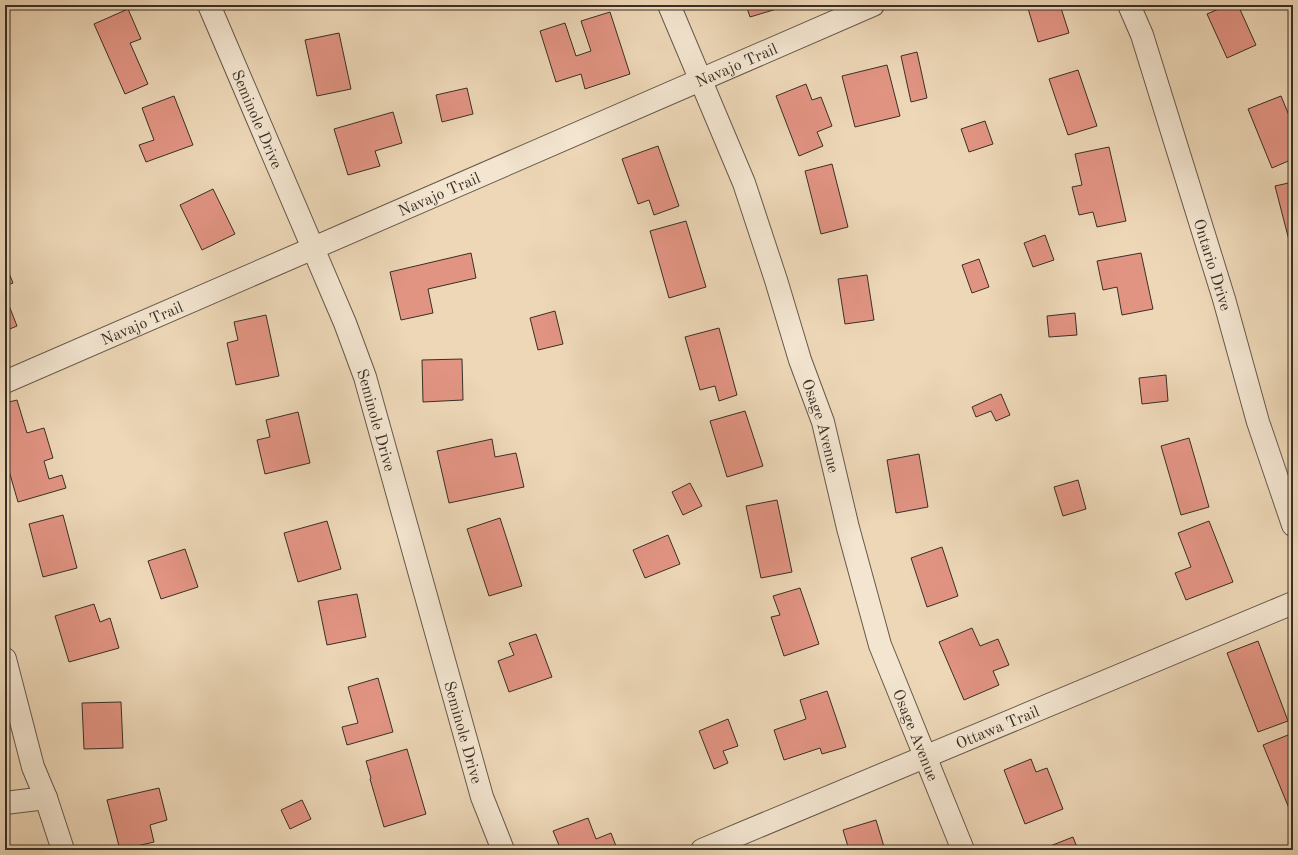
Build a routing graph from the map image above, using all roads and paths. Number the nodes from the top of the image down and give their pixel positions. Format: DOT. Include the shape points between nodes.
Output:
graph roads {
  1 [pos="209,5"];
  2 [pos="669,5"];
  3 [pos="874,5"];
  4 [pos="1130,5"];
  5 [pos="701,80"];
  6 [pos="313,249"];
  7 [pos="5,382"];
  8 [pos="1293,525"];
  9 [pos="1293,603"];
  10 [pos="5,659"];
  11 [pos="925,757"];
  12 [pos="46,798"];
  13 [pos="5,803"];
  14 [pos="62,850"];
  15 [pos="503,850"];
  16 [pos="702,850"];
  17 [pos="963,850"];
  1 -- 6 [label="street, Seminole Drive"];
  2 -- 5 [label="street, Osage Avenue"];
  3 -- 5 [label="street, Navajo Trail"];
  4 -- 8 [label="street, Ontario Drive" via="1142,35 1222,291 1258,422"];
  5 -- 6 [label="street, Navajo Trail"];
  5 -- 11 [label="street, Osage Avenue" via="744,182 800,360 823,422 848,528 880,644"];
  6 -- 7 [label="street, Navajo Trail"];
  6 -- 15 [label="street, Seminole Drive" via="365,377 482,796"];
  9 -- 11 [label="street, Ottawa Trail"];
  10 -- 12 [label="street" via="33,767"];
  11 -- 16 [label="street, Ottawa Trail"];
  11 -- 17 [label="street, Osage Avenue"];
  12 -- 13 [label="street"];
  12 -- 14 [label="street"];
}
